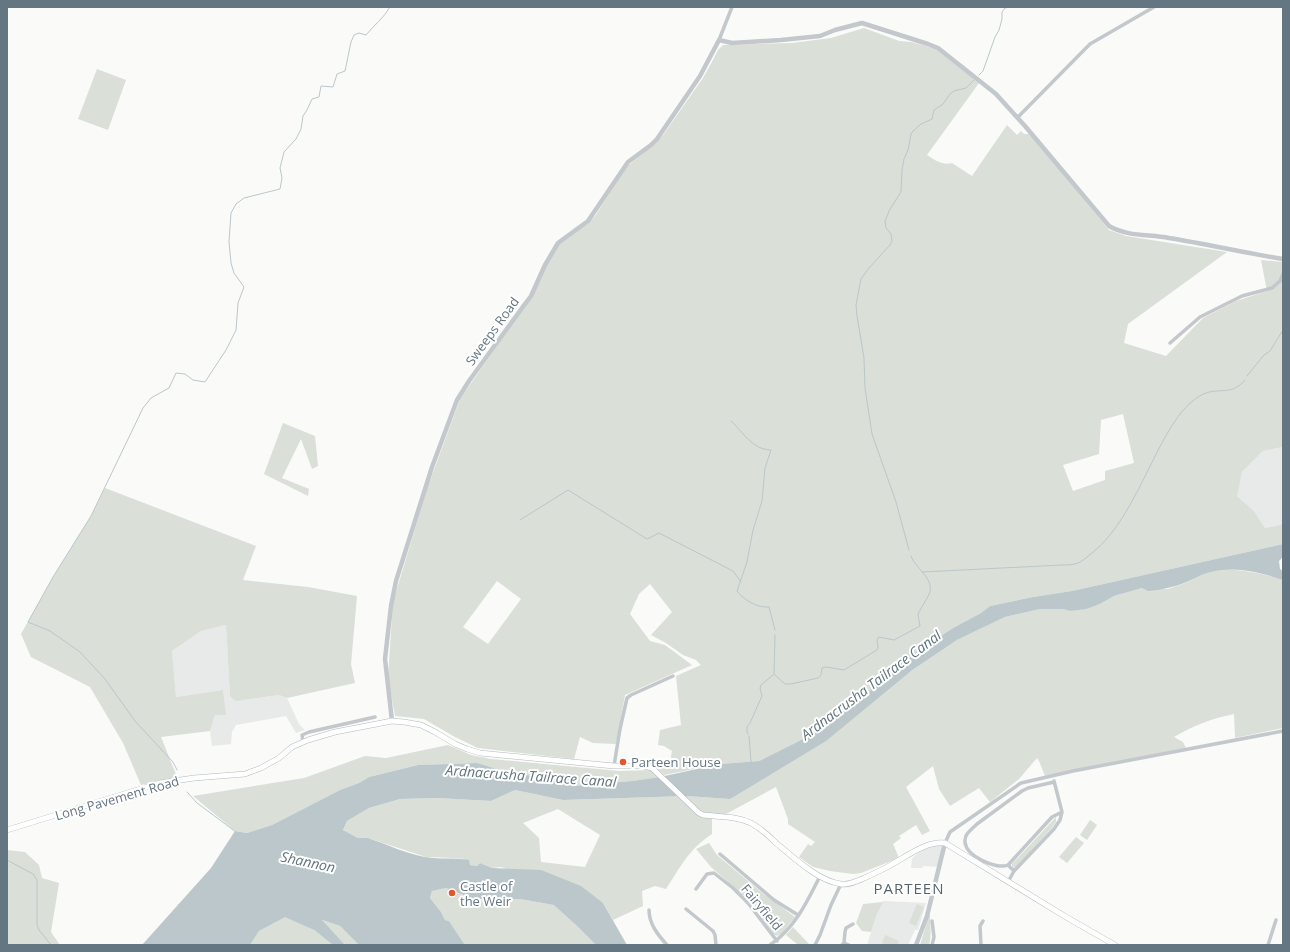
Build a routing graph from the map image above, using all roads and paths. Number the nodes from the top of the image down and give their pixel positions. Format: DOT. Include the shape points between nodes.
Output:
graph roads {
  1 [pos="732,7"];
  2 [pos="1154,7"];
  3 [pos="719,40"];
  4 [pos="1018,118"];
  5 [pos="1283,259"];
  6 [pos="1283,274"];
  7 [pos="1170,343"];
  8 [pos="673,676"];
  9 [pos="375,718"];
  10 [pos="392,721"];
  11 [pos="1283,731"];
  12 [pos="303,742"];
  13 [pos="614,766"];
  14 [pos="1052,776"];
  15 [pos="1054,782"];
  16 [pos="1062,812"];
  17 [pos="7,830"];
  18 [pos="944,843"];
  19 [pos="720,854"];
  20 [pos="1008,864"];
  21 [pos="1014,871"];
  22 [pos="820,876"];
  23 [pos="1008,882"];
  24 [pos="842,884"];
  25 [pos="696,888"];
  26 [pos="686,909"];
  27 [pos="649,910"];
  28 [pos="798,915"];
  29 [pos="1276,920"];
  30 [pos="932,921"];
  31 [pos="983,921"];
  32 [pos="853,924"];
  33 [pos="777,941"];
  34 [pos="843,944"];
  35 [pos="667,945"];
  36 [pos="716,945"];
  37 [pos="770,945"];
  38 [pos="815,945"];
  39 [pos="850,945"];
  40 [pos="916,945"];
  41 [pos="932,945"];
  42 [pos="981,945"];
  43 [pos="1115,945"];
  44 [pos="1268,945"];
  1 -- 3 [label="street, Sweeps Road"];
  2 -- 4 [label="street" via="1090,44"];
  3 -- 4 [label="street" via="732,43 820,36 862,23 867,24 938,48 996,94"];
  3 -- 10 [label="street, Sweeps Road" via="700,76 657,139 628,162 588,221 558,243 531,296 457,400 432,467 396,581 384,659"];
  4 -- 5 [label="street" via="1103,220 1116,230"];
  6 -- 7 [label="street" via="1272,288 1242,296 1200,317"];
  8 -- 13 [label="street" via="627,698"];
  9 -- 12 [label="street" via="308,732 302,735"];
  10 -- 12 [label="main road, Long Pavement Road"];
  10 -- 13 [label="main road, Long Pavement Road" via="421,725 455,744 480,753"];
  11 -- 14 [label="street"];
  12 -- 17 [label="main road, Long Pavement Road" via="261,768 245,774 160,784"];
  13 -- 22 [label="main road, Long Pavement Road" via="652,768 695,810 703,815 738,818 751,823"];
  14 -- 15 [label="street"];
  14 -- 18 [label="street" via="1021,783 950,832"];
  15 -- 16 [label="street"];
  15 -- 20 [label="street" via="1022,791 977,824 966,836 966,847 970,853 990,864"];
  16 -- 20 [label="street" via="1052,817"];
  16 -- 21 [label="street" via="1054,829"];
  18 -- 23 [label="main road"];
  18 -- 24 [label="main road" via="936,842 874,874 852,883"];
  18 -- 40 [label="street" via="927,916"];
  19 -- 28 [label="street, Fairyfield" via="774,900"];
  20 -- 21 [label="street"];
  21 -- 23 [label="street"];
  22 -- 24 [label="main road, Long Pavement Road"];
  22 -- 28 [label="street, Fairyfield"];
  23 -- 43 [label="main road"];
  24 -- 38 [label="street" via="832,901"];
  25 -- 33 [label="street, Fairyfield" via="707,874 714,873 748,903"];
  26 -- 36 [label="street" via="713,931"];
  27 -- 35 [label="street" via="652,925"];
  28 -- 33 [label="street, Fairyfield"];
  29 -- 44 [label="street"];
  30 -- 41 [label="street"];
  31 -- 42 [label="street" via="980,926"];
  32 -- 34 [label="street" via="846,928"];
  33 -- 37 [label="street, Fairyfield"];
  34 -- 39 [label="street"];
}
